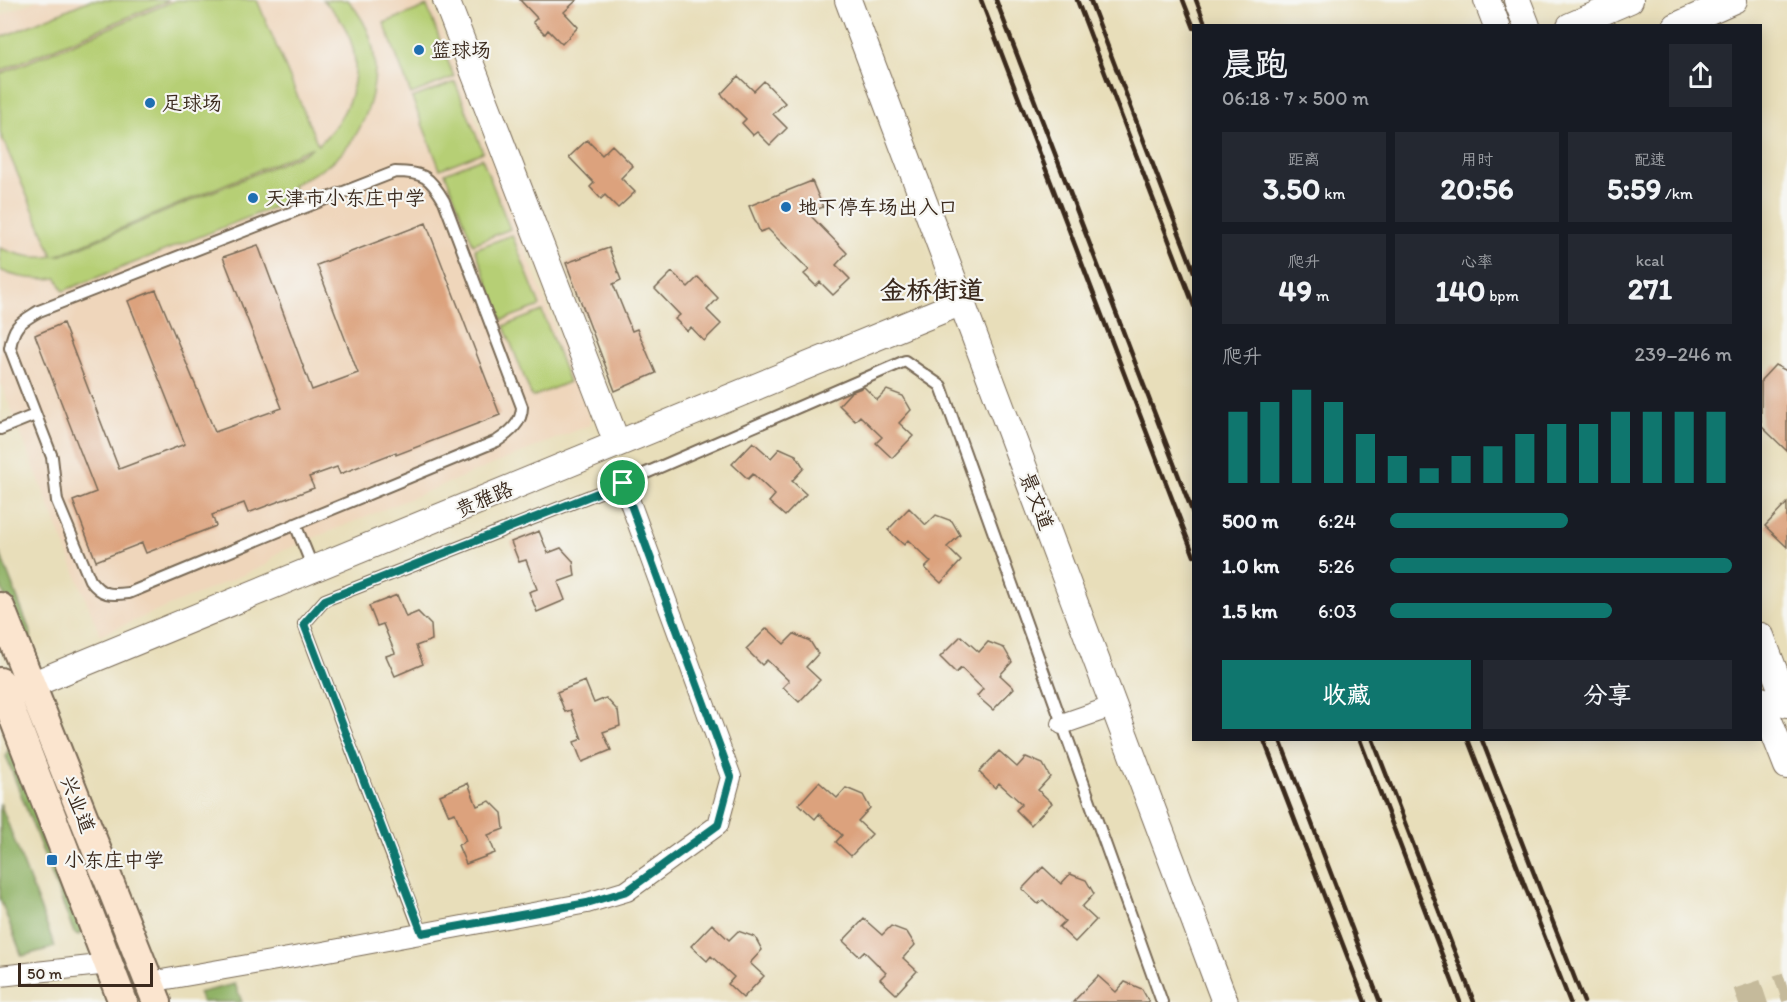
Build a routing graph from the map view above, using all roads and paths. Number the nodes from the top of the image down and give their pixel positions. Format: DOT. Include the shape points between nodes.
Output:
graph roads {
  1 [pos="446,0"];
  2 [pos="848,0"];
  3 [pos="1487,0"];
  4 [pos="1517,0"];
  5 [pos="1630,0"];
  6 [pos="1734,0"];
  7 [pos="1496,24"];
  8 [pos="1526,24"];
  9 [pos="1575,24"];
  10 [pos="1680,24"];
  11 [pos="962,302"];
  12 [pos="35,415"];
  13 [pos="0,429"];
  14 [pos="617,443"];
  15 [pos="623,483"];
  16 [pos="295,524"];
  17 [pos="314,570"];
  18 [pos="0,607"];
  19 [pos="1762,639"];
  20 [pos="12,688"];
  21 [pos="1762,703"];
  22 [pos="1787,704"];
  23 [pos="1114,706"];
  24 [pos="1062,724"];
  25 [pos="1787,766"];
  26 [pos="422,933"];
  27 [pos="108,964"];
  28 [pos="0,976"];
  29 [pos="153,992"];
  30 [pos="123,1002"];
  31 [pos="1162,1002"];
  32 [pos="1225,1002"];
  1 -- 14 [label="street"];
  2 -- 11 [label="street, 景文道"];
  3 -- 7 [label="street"];
  4 -- 8 [label="street"];
  5 -- 9 [label="street"];
  6 -- 10 [label="street"];
  11 -- 14 [label="street, 贵雅路"];
  11 -- 23 [label="street, 景文道"];
  12 -- 13 [label="lane"];
  12 -- 16 [label="lane" via="52,457 57,501 90,580 107,594 129,593"];
  12 -- 16 [label="lane" via="10,348 12,334 20,323 39,311 395,172 424,176 444,201 522,415 497,441"];
  14 -- 17 [label="street, 贵雅路"];
  15 -- 24 [label="lane" via="905,361 941,386"];
  15 -- 26 [label="lane" via="325,600 304,624"];
  15 -- 26 [label="street" via="731,777 718,825 627,891 587,903"];
  16 -- 17 [label="lane"];
  17 -- 20 [label="street, 贵雅路"];
  18 -- 20 [label="main road, 兴业道"];
  19 -- 22 [label="street"];
  20 -- 27 [label="main road, 兴业道"];
  20 -- 29 [label="main road, 兴业道"];
  21 -- 25 [label="street"];
  23 -- 24 [label="street"];
  23 -- 32 [label="street, 景文道"];
  24 -- 31 [label="lane"];
  26 -- 29 [label="street"];
  27 -- 28 [label="street"];
  27 -- 30 [label="main road, 兴业道"];
}
